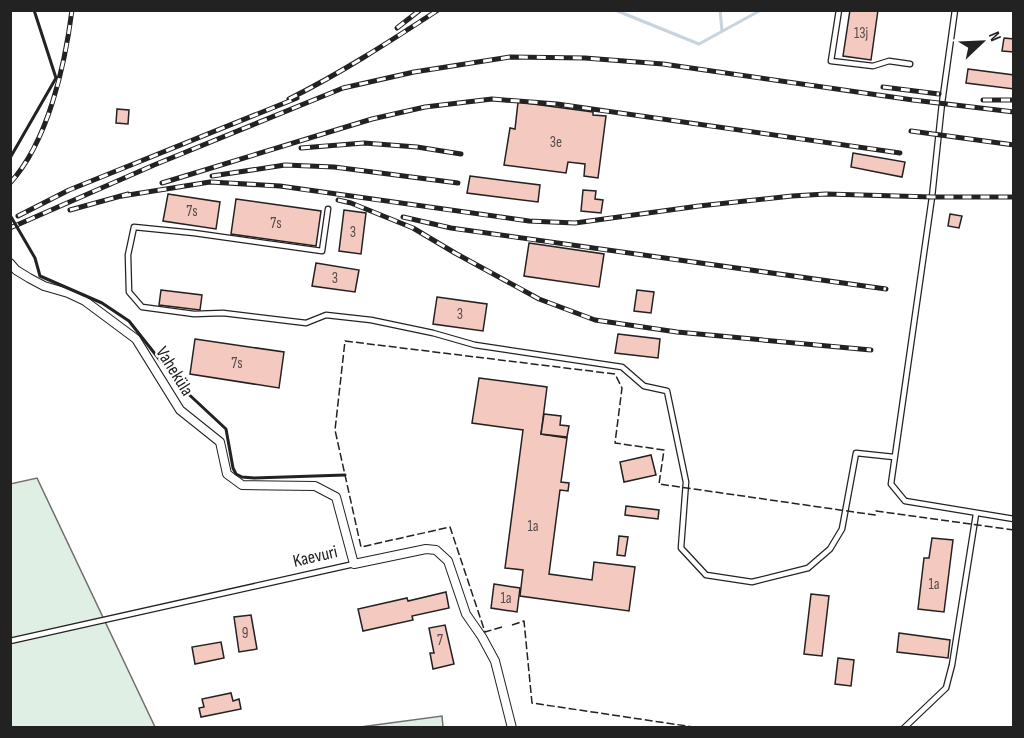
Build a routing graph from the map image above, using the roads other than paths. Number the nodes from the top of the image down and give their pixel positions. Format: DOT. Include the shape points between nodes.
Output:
graph roads {
  1 [pos="839,10"];
  2 [pos="955,10"];
  3 [pos="910,64"];
  4 [pos="328,209"];
  5 [pos="10,263"];
  6 [pos="894,457"];
  7 [pos="976,514"];
  8 [pos="1014,519"];
  9 [pos="354,564"];
  10 [pos="10,641"];
  11 [pos="512,728"];
  12 [pos="904,728"];
  1 -- 3 [label="lane" via="831,61 873,66 889,61"];
  2 -- 6 [label="lane"];
  4 -- 6 [label="lane" via="322,251 134,227 128,255 129,292 142,307 165,311 224,313 306,323 326,315 371,320 475,345 621,367 644,386 668,391 686,482 681,548 706,575 752,582 808,568 830,549 842,529 856,453"];
  5 -- 9 [label="street, Vaheküla" via="44,286 85,301 136,339 180,410 220,442 227,474 234,480 242,485 315,486 336,498"];
  6 -- 7 [label="lane" via="891,484 905,501"];
  7 -- 8 [label="lane"];
  7 -- 12 [label="lane" via="946,688"];
  9 -- 10 [label="lane, Kaevuri"];
  9 -- 11 [label="street, Kaevuri" via="426,549 436,550 448,561 466,614 495,662"];
}
